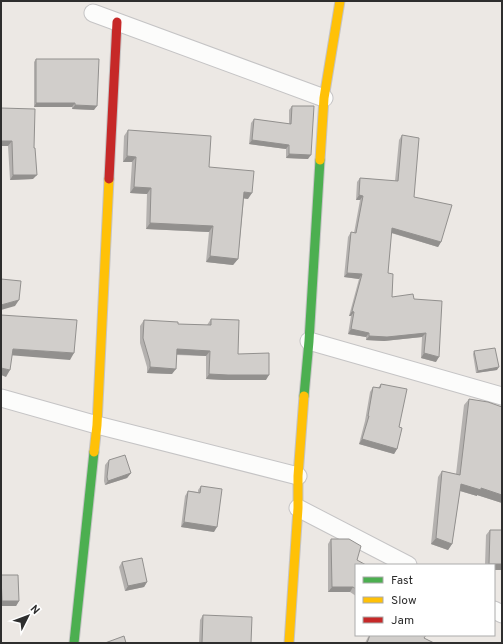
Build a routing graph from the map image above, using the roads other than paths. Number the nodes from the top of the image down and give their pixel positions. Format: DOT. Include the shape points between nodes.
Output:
graph roads {
  1 [pos="340,1"];
  2 [pos="92,13"];
  3 [pos="117,22"];
  4 [pos="324,98"];
  5 [pos="309,341"];
  6 [pos="502,396"];
  7 [pos="1,398"];
  8 [pos="97,425"];
  9 [pos="298,476"];
  10 [pos="298,508"];
  11 [pos="406,564"];
  12 [pos="74,643"];
  13 [pos="289,643"];
  1 -- 4 [label="street"];
  2 -- 3 [label="street"];
  3 -- 4 [label="street"];
  3 -- 8 [label="street"];
  4 -- 5 [label="street"];
  5 -- 6 [label="street"];
  5 -- 9 [label="street"];
  7 -- 8 [label="street"];
  8 -- 9 [label="street"];
  8 -- 12 [label="street"];
  9 -- 10 [label="street"];
  10 -- 11 [label="street"];
  10 -- 13 [label="street"];
}
